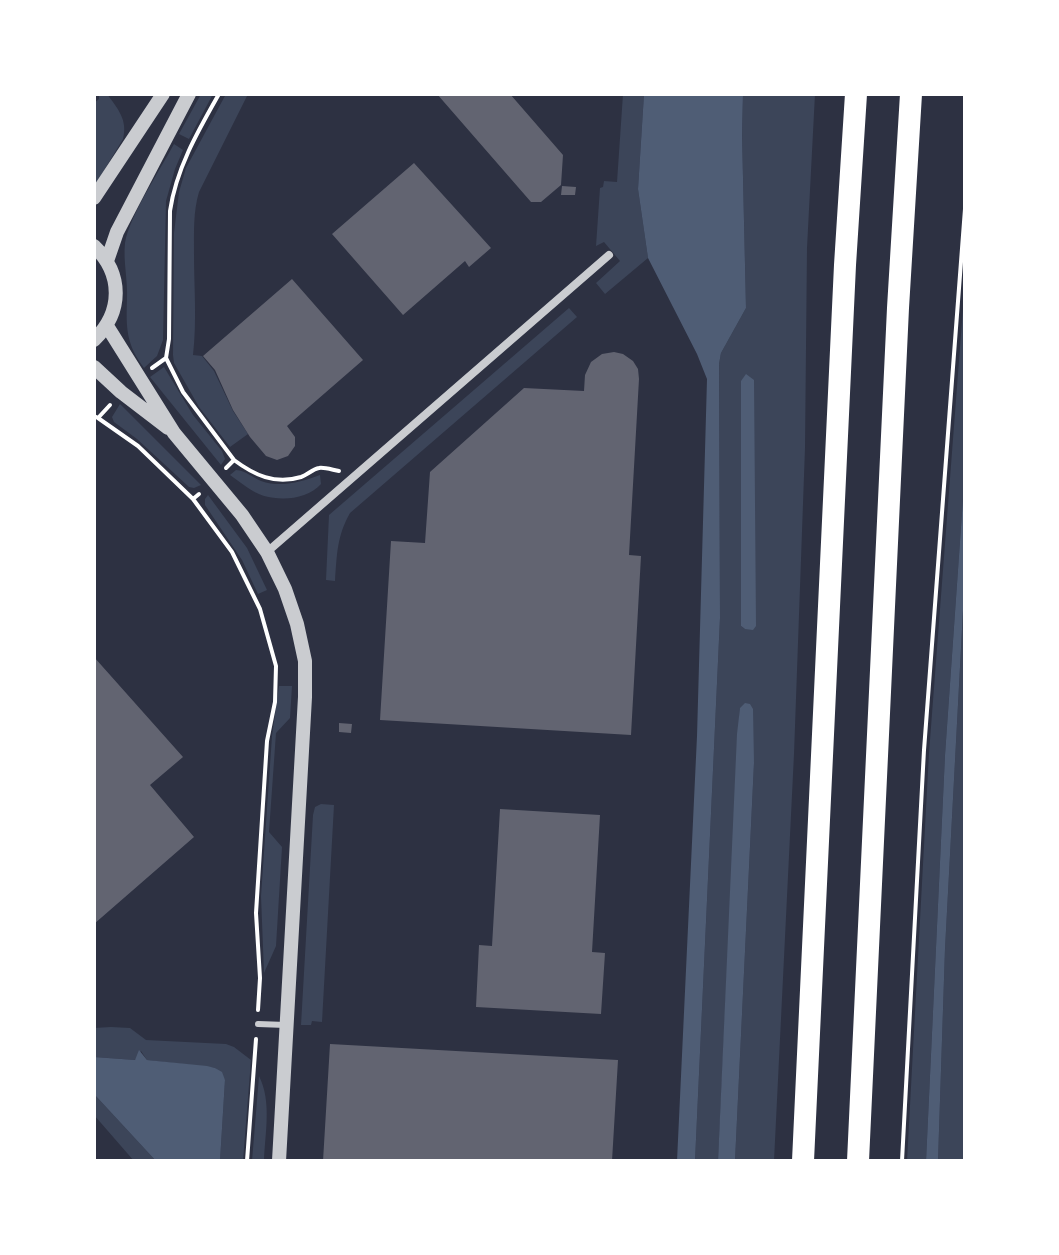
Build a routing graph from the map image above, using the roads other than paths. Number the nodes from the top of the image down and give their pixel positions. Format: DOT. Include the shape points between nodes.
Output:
graph roads {
  1 [pos="163,94"];
  2 [pos="189,94"];
  3 [pos="856,94"];
  4 [pos="911,94"];
  5 [pos="94,198"];
  6 [pos="94,246"];
  7 [pos="609,255"];
  8 [pos="107,261"];
  9 [pos="107,326"];
  10 [pos="94,340"];
  11 [pos="94,367"];
  12 [pos="174,433"];
  13 [pos="267,552"];
  14 [pos="258,1024"];
  15 [pos="286,1025"];
  16 [pos="279,1161"];
  17 [pos="803,1161"];
  18 [pos="858,1161"];
  1 -- 5 [label="street"];
  2 -- 8 [label="street"];
  3 -- 17 [label="highway"];
  4 -- 18 [label="highway"];
  6 -- 8 [label="street"];
  7 -- 13 [label="street"];
  8 -- 9 [label="street" via="116,294"];
  9 -- 10 [label="street"];
  9 -- 12 [label="street"];
  11 -- 12 [label="street"];
  12 -- 13 [label="street"];
  13 -- 15 [label="street" via="285,589 305,661"];
  14 -- 15 [label="lane"];
  15 -- 16 [label="street"];
}
